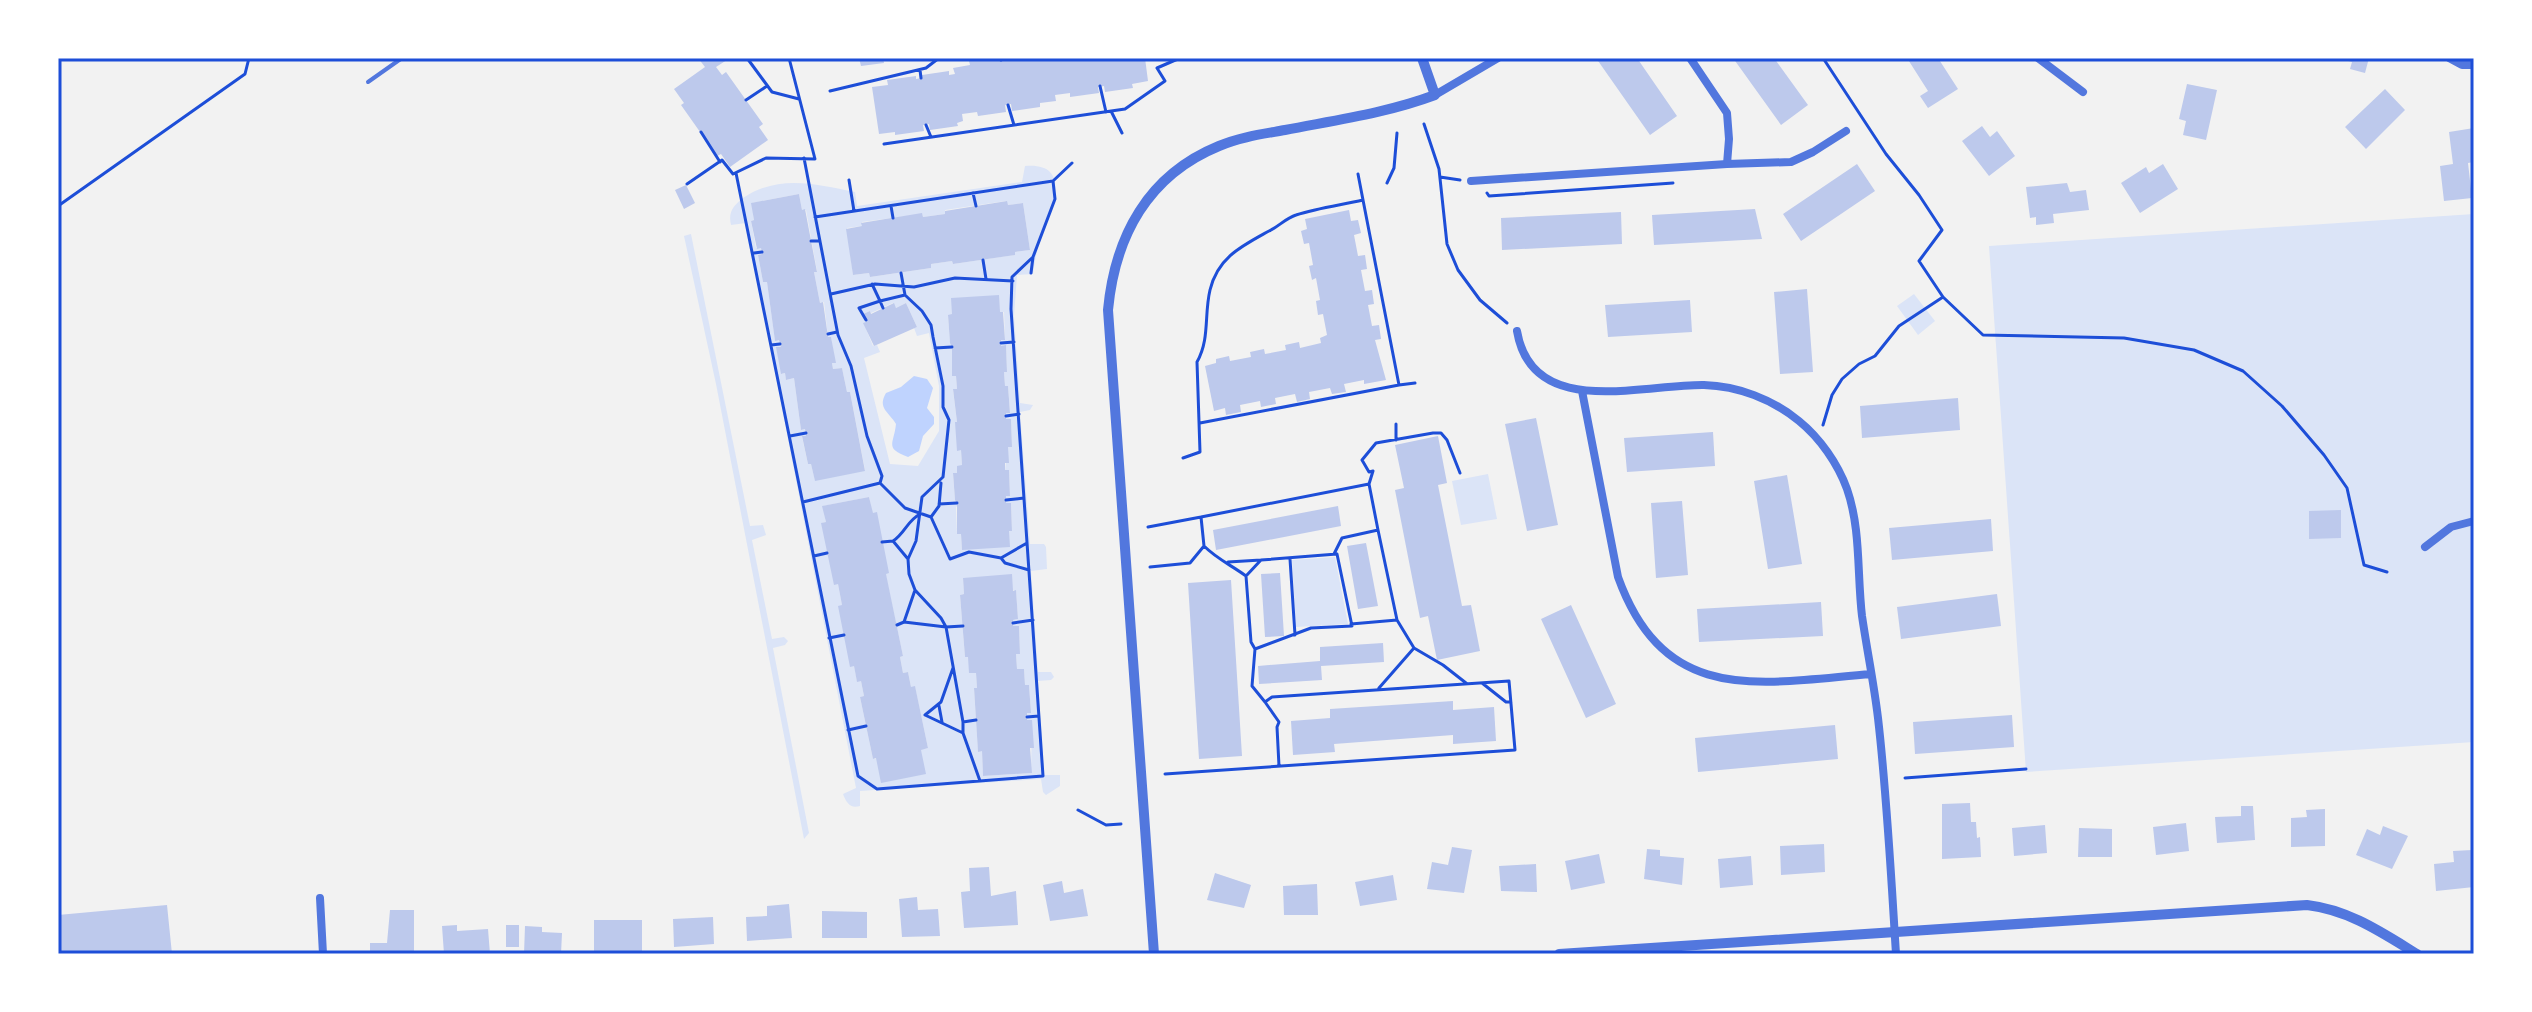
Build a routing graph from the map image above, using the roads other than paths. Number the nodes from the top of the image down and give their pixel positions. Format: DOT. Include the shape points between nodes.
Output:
graph roads {
  1 [pos="402,58"];
  2 [pos="1422,58"];
  3 [pos="1498,58"];
  4 [pos="1690,58"];
  5 [pos="2038,58"];
  6 [pos="2449,58"];
  7 [pos="2474,65"];
  8 [pos="368,82"];
  9 [pos="2083,92"];
  10 [pos="1435,95"];
  11 [pos="1846,131"];
  12 [pos="1727,164"];
  13 [pos="1471,181"];
  14 [pos="1517,331"];
  15 [pos="1582,391"];
  16 [pos="2474,521"];
  17 [pos="2425,547"];
  18 [pos="1871,674"];
  19 [pos="320,898"];
  20 [pos="1894,931"];
  21 [pos="323,954"];
  22 [pos="1154,954"];
  23 [pos="1559,954"];
  24 [pos="1896,954"];
  25 [pos="2417,954"];
  1 -- 8 [label="lane"];
  2 -- 10 [label="street"];
  3 -- 10 [label="street"];
  4 -- 12 [label="street" via="1727,113"];
  5 -- 9 [label="street"];
  6 -- 7 [label="street"];
  10 -- 22 [label="street" via="1403,107 1249,137 1194,158 1150,196 1118,253 1108,310"];
  11 -- 12 [label="street" via="1791,162"];
  12 -- 13 [label="street"];
  14 -- 15 [label="street" via="1519,348 1537,374"];
  15 -- 18 [label="street" via="1618,577 1627,602 1661,647 1680,662 1730,681 1755,684"];
  15 -- 18 [label="street" via="1730,388 1755,395 1800,421 1836,464 1847,490"];
  16 -- 17 [label="street" via="2451,527"];
  18 -- 20 [label="street"];
  19 -- 21 [label="street"];
  20 -- 23 [label="street"];
  20 -- 24 [label="street"];
  20 -- 25 [label="street" via="2307,905 2352,915"];
}
